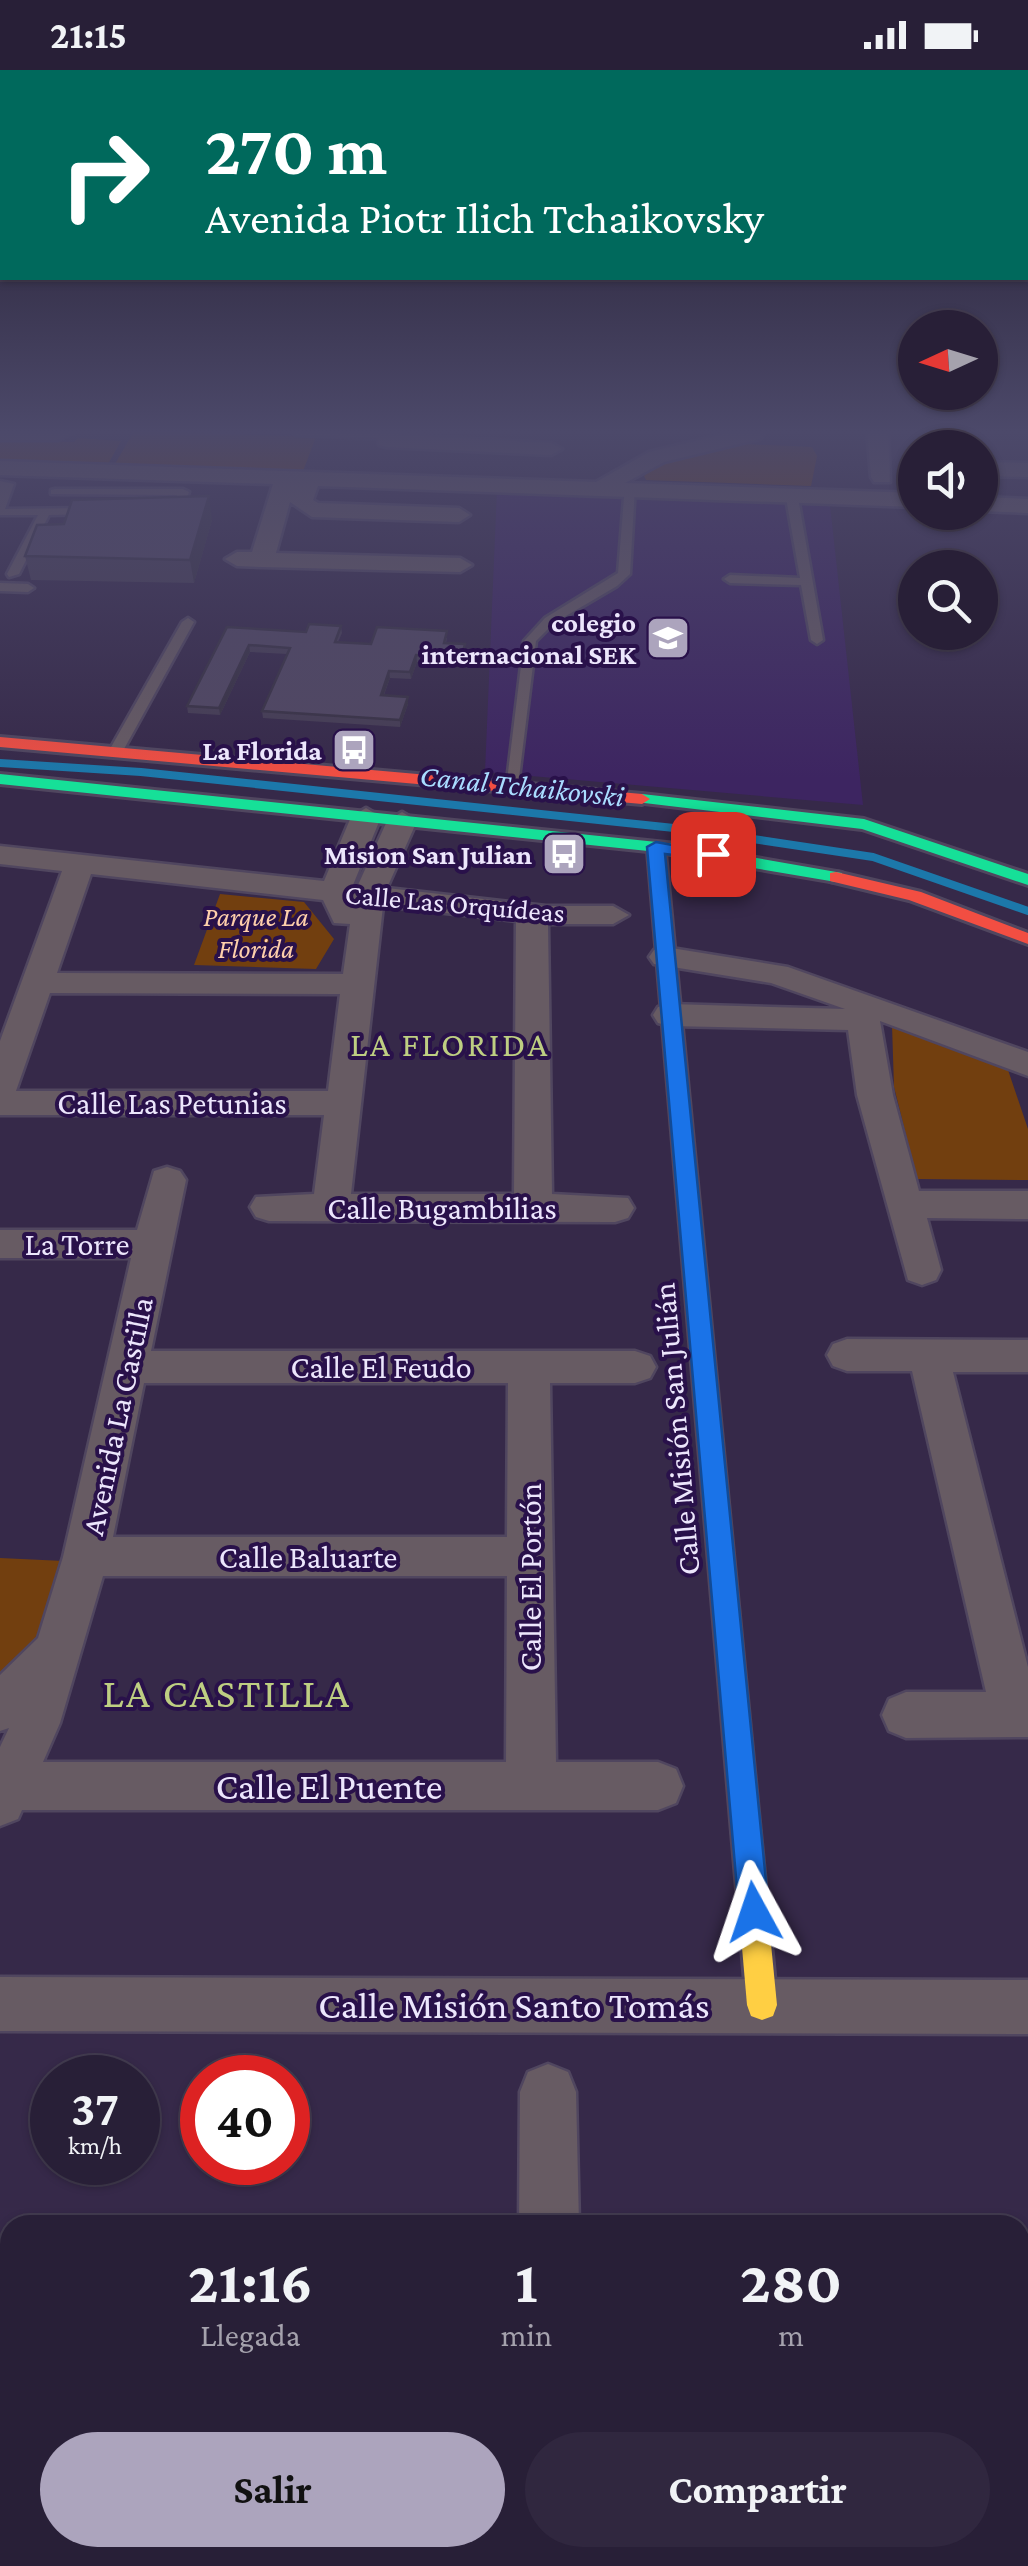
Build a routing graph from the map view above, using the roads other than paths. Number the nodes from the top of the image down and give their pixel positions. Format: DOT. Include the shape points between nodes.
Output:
graph roads {
  1 [pos="28,545"];
  2 [pos="258,545"];
  3 [pos="356,545"];
  4 [pos="447,545"];
  5 [pos="626,545"];
  6 [pos="800,545"];
  7 [pos="460,564"];
  8 [pos="13,574"];
  9 [pos="730,579"];
  10 [pos="806,582"];
  11 [pos="0,587"];
  12 [pos="28,588"];
  13 [pos="188,622"];
  14 [pos="817,640"];
  15 [pos="0,742"];
  16 [pos="117,749"];
  17 [pos="0,779"];
  18 [pos="223,781"];
  19 [pos="511,786"];
  20 [pos="366,817"];
  21 [pos="402,821"];
  22 [pos="656,847"];
  23 [pos="0,855"];
  24 [pos="80,862"];
  25 [pos="1028,880"];
  26 [pos="335,892"];
  27 [pos="369,896"];
  28 [pos="532,914"];
  29 [pos="613,915"];
  30 [pos="363,938"];
  31 [pos="1028,939"];
  32 [pos="665,957"];
  33 [pos="34,983"];
  34 [pos="358,984"];
  35 [pos="867,1013"];
  36 [pos="670,1015"];
  37 [pos="1028,1064"];
  38 [pos="0,1089"];
  39 [pos="0,1103"];
  40 [pos="343,1103"];
  41 [pos="167,1180"];
  42 [pos="904,1204"];
  43 [pos="1028,1206"];
  44 [pos="270,1207"];
  45 [pos="330,1208"];
  46 [pos="532,1208"];
  47 [pos="615,1208"];
  48 [pos="0,1244"];
  49 [pos="153,1244"];
  50 [pos="922,1270"];
  51 [pos="847,1354"];
  52 [pos="928,1354"];
  53 [pos="1028,1356"];
  54 [pos="636,1366"];
  55 [pos="127,1367"];
  56 [pos="530,1367"];
  57 [pos="530,1556"];
  58 [pos="86,1557"];
  59 [pos="56,1649"];
  60 [pos="0,1709"];
  61 [pos="1022,1714"];
  62 [pos="906,1716"];
  63 [pos="531,1786"];
  64 [pos="658,1786"];
  65 [pos="1,1791"];
  66 [pos="0,2004"];
  67 [pos="762,2005"];
  68 [pos="1028,2006"];
  69 [pos="548,2092"];
  70 [pos="549,2215"];
  1 -- 8 [label="lane"];
  2 -- 3 [label="street" via="250,560"];
  4 -- 7 [label="street"];
  5 -- 19 [label="lane" via="624,574 603,594 542,622 530,640"];
  6 -- 10 [label="lane"];
  9 -- 10 [label="lane"];
  10 -- 14 [label="lane"];
  11 -- 12 [label="lane"];
  13 -- 16 [label="lane"];
  15 -- 16 [label="street"];
  16 -- 18 [label="street"];
  17 -- 18 [label="street"];
  18 -- 19 [label="street"];
  18 -- 20 [label="street"];
  19 -- 25 [label="street" via="864,824"];
  20 -- 21 [label="street"];
  20 -- 26 [label="street"];
  21 -- 22 [label="street"];
  21 -- 27 [label="street"];
  22 -- 31 [label="street" via="788,865 914,896"];
  22 -- 32 [label="street, Calle Misión San Julián"];
  23 -- 24 [label="street, Calle Las Orquídeas"];
  24 -- 26 [label="street, Calle Las Orquídeas"];
  24 -- 33 [label="street"];
  26 -- 27 [label="street, Calle Las Orquídeas"];
  26 -- 30 [label="street" via="342,914"];
  27 -- 28 [label="street, Calle Las Orquídeas"];
  27 -- 30 [label="street"];
  28 -- 29 [label="street, Calle Las Orquídeas"];
  28 -- 46 [label="street"];
  30 -- 34 [label="street"];
  32 -- 35 [label="street" via="776,974"];
  32 -- 36 [label="street, Calle Misión San Julián"];
  33 -- 34 [label="street"];
  33 -- 38 [label="street"];
  34 -- 40 [label="street"];
  35 -- 36 [label="street"];
  35 -- 37 [label="street"];
  35 -- 42 [label="street" via="875,1095"];
  36 -- 67 [label="street, Calle Misión San Julián"];
  39 -- 40 [label="street, Calle Las Petunias"];
  40 -- 45 [label="street"];
  41 -- 49 [label="street, Avenida La Castilla"];
  42 -- 43 [label="street"];
  42 -- 50 [label="street"];
  44 -- 45 [label="street, Calle Bugambilias"];
  45 -- 46 [label="street, Calle Bugambilias"];
  46 -- 47 [label="street, Calle Bugambilias"];
  48 -- 49 [label="street, La Torre"];
  49 -- 55 [label="street, Avenida La Castilla"];
  51 -- 52 [label="street"];
  52 -- 53 [label="street"];
  52 -- 61 [label="street"];
  54 -- 56 [label="street, Calle El Feudo"];
  55 -- 56 [label="street, Calle El Feudo"];
  55 -- 58 [label="street, Avenida La Castilla"];
  56 -- 57 [label="street, Calle El Portón"];
  57 -- 58 [label="street, Calle Baluarte"];
  57 -- 63 [label="street, Calle El Portón"];
  58 -- 59 [label="street, Avenida La Castilla"];
  59 -- 60 [label="street, Avenida La Castilla"];
  59 -- 65 [label="street, Avenida La Castilla" via="36,1723"];
  61 -- 62 [label="street"];
  63 -- 64 [label="street, Calle El Puente"];
  63 -- 65 [label="street, Calle El Puente"];
  66 -- 67 [label="street, Calle Misión Santo Tomás"];
  67 -- 68 [label="street, Calle Misión Santo Tomás"];
  69 -- 70 [label="street"];
}
